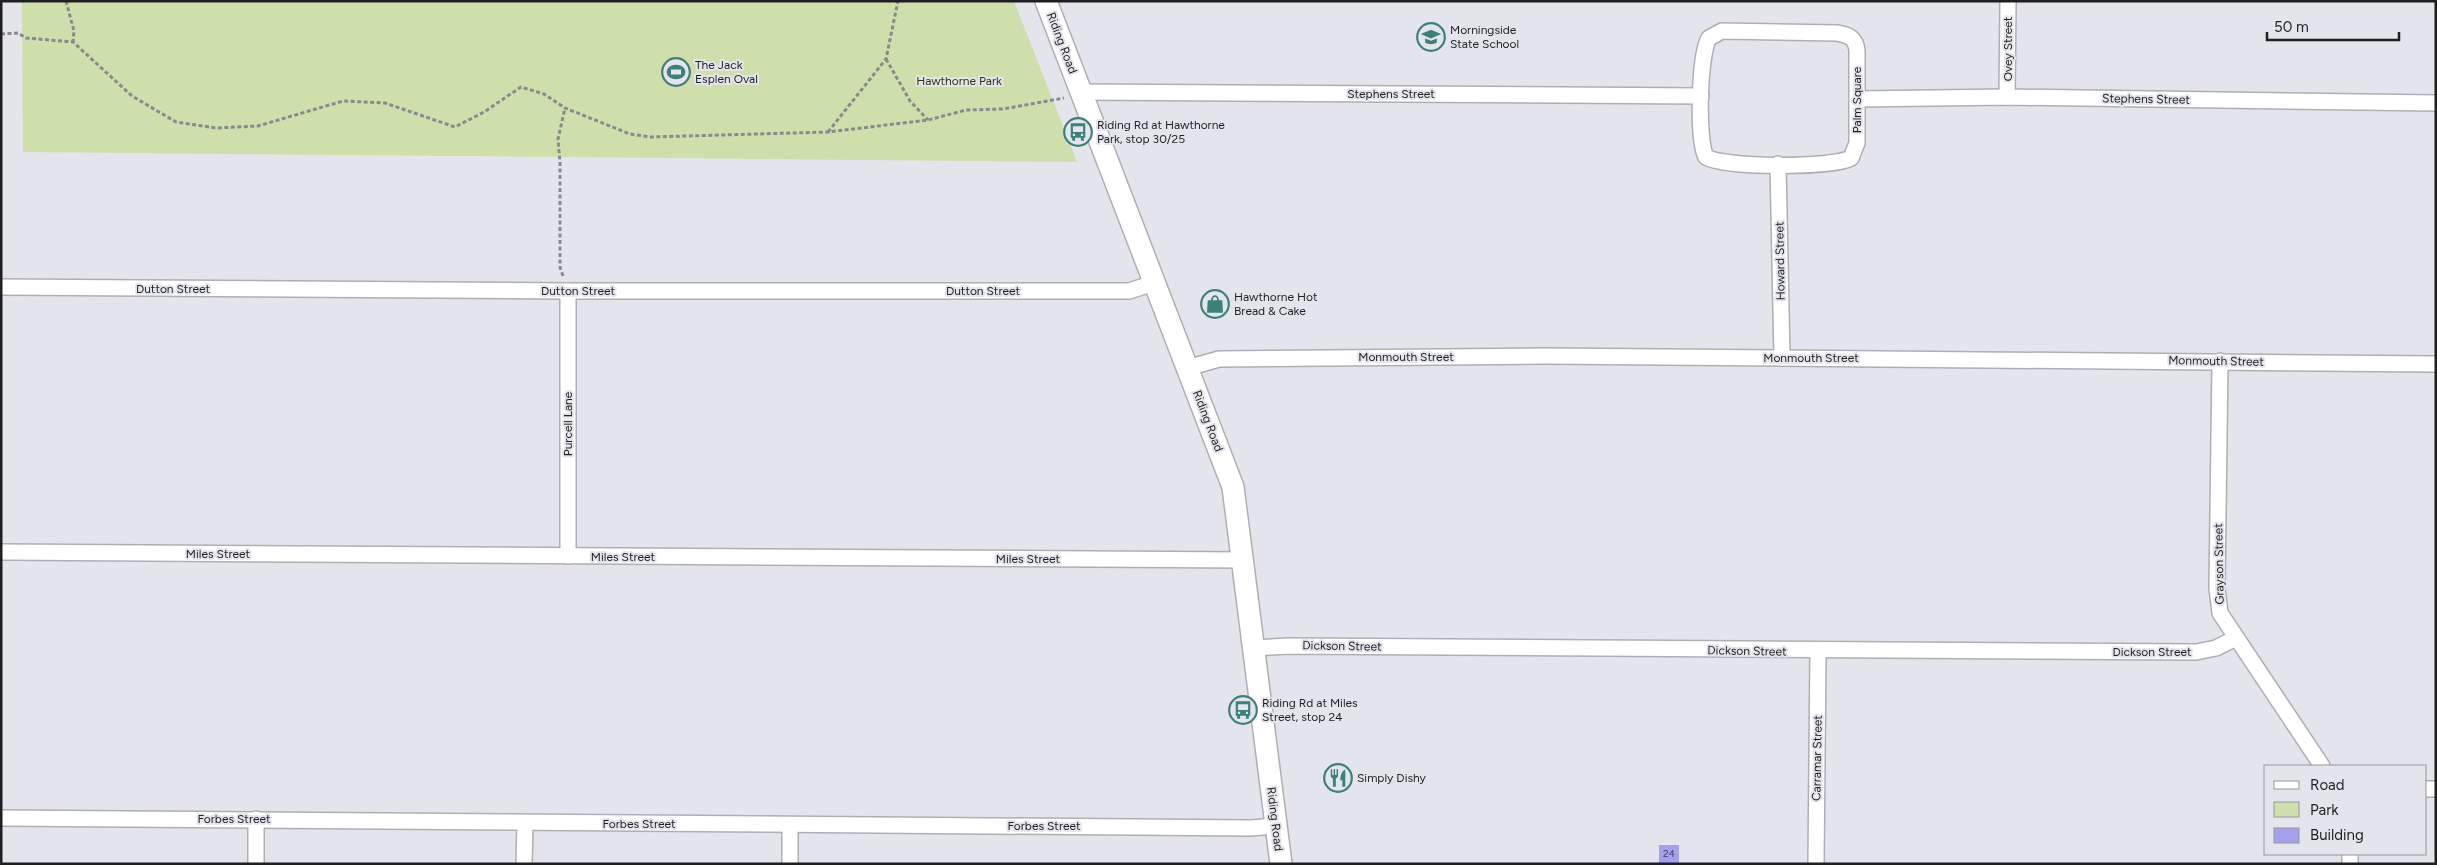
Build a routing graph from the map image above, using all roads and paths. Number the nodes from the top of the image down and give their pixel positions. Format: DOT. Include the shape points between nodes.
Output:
graph roads {
  1 [pos="66,1"];
  2 [pos="898,1"];
  3 [pos="1046,1"];
  4 [pos="2008,1"];
  5 [pos="1,34"];
  6 [pos="73,42"];
  7 [pos="886,60"];
  8 [pos="1081,92"];
  9 [pos="1701,96"];
  10 [pos="2007,97"];
  11 [pos="1857,99"];
  12 [pos="2436,103"];
  13 [pos="565,108"];
  14 [pos="928,120"];
  15 [pos="828,132"];
  16 [pos="1778,164"];
  17 [pos="1154,283"];
  18 [pos="1,288"];
  19 [pos="568,291"];
  20 [pos="1782,358"];
  21 [pos="2220,361"];
  22 [pos="2436,364"];
  23 [pos="1187,368"];
  24 [pos="1,552"];
  25 [pos="568,556"];
  26 [pos="1244,560"];
  27 [pos="2236,638"];
  28 [pos="1254,648"];
  29 [pos="1818,651"];
  30 [pos="2321,765"];
  31 [pos="1,818"];
  32 [pos="256,819"];
  33 [pos="525,824"];
  34 [pos="790,825"];
  35 [pos="1276,826"];
  36 [pos="256,864"];
  37 [pos="524,864"];
  38 [pos="790,864"];
  39 [pos="1281,864"];
  40 [pos="1816,864"];
  1 -- 6 [label="path" via="74,32"];
  2 -- 7 [label="path"];
  3 -- 8 [label="main road, Riding Road"];
  4 -- 10 [label="street, Ovey Street"];
  5 -- 6 [label="path"];
  6 -- 13 [label="path" via="132,96 176,122 216,128 258,126 343,101 385,103 455,127 521,87 544,94"];
  7 -- 14 [label="path" via="910,101"];
  7 -- 15 [label="path"];
  8 -- 9 [label="street, Stephens Street"];
  8 -- 14 [label="path" via="1057,101 1003,109 966,110"];
  8 -- 17 [label="main road, Riding Road"];
  9 -- 11 [label="street, Palm Square" via="1704,52 1709,38 1715,34 1722,31 1818,32 1845,34 1856,43"];
  9 -- 16 [label="street, Palm Square" via="1700,140 1706,157 1726,163"];
  10 -- 11 [label="street, Stephens Street"];
  10 -- 12 [label="street, Stephens Street"];
  11 -- 16 [label="street, Palm Square" via="1856,143 1852,158 1834,164"];
  13 -- 15 [label="path" via="630,134 651,137"];
  13 -- 19 [label="path" via="558,140 560,267"];
  14 -- 15 [label="path"];
  16 -- 20 [label="street, Howard Street"];
  17 -- 19 [label="street, Dutton Street" via="1129,291"];
  17 -- 23 [label="main road, Riding Road"];
  18 -- 19 [label="street, Dutton Street"];
  19 -- 25 [label="street, Purcell Lane"];
  20 -- 21 [label="street, Monmouth Street"];
  20 -- 23 [label="street, Monmouth Street" via="1219,359"];
  21 -- 22 [label="street, Monmouth Street"];
  21 -- 27 [label="street, Grayson Street" via="2217,588 2220,613"];
  23 -- 26 [label="main road, Riding Road" via="1233,487"];
  24 -- 25 [label="street, Miles Street"];
  25 -- 26 [label="street, Miles Street"];
  26 -- 28 [label="main road, Riding Road"];
  27 -- 29 [label="street, Dickson Street" via="2216,648 2196,652"];
  27 -- 30 [label="street, Grayson Street"];
  28 -- 29 [label="street, Dickson Street"];
  28 -- 35 [label="main road, Riding Road"];
  29 -- 40 [label="street, Carramar Street"];
  31 -- 32 [label="street, Forbes Street"];
  32 -- 33 [label="street, Forbes Street"];
  32 -- 36 [label="street"];
  33 -- 34 [label="street, Forbes Street"];
  33 -- 37 [label="street"];
  34 -- 35 [label="street, Forbes Street"];
  34 -- 38 [label="street"];
  35 -- 39 [label="main road, Riding Road"];
}
